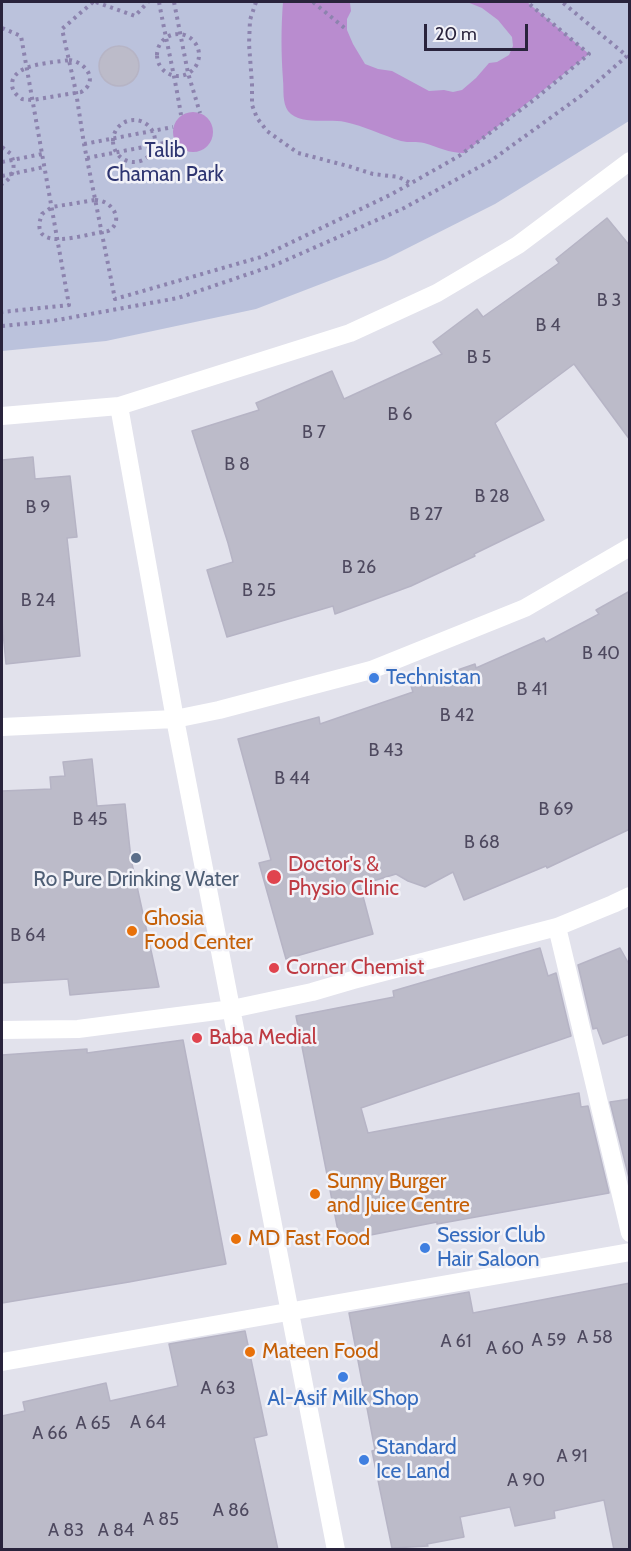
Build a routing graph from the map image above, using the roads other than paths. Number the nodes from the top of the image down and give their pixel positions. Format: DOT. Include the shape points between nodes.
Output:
graph roads {
  1 [pos="630,161"];
  2 [pos="119,406"];
  3 [pos="2,416"];
  4 [pos="630,547"];
  5 [pos="175,719"];
  6 [pos="2,728"];
  7 [pos="630,896"];
  8 [pos="557,927"];
  9 [pos="232,1009"];
  10 [pos="2,1030"];
  11 [pos="630,1233"];
  12 [pos="630,1252"];
  13 [pos="291,1311"];
  14 [pos="2,1362"];
  15 [pos="336,1550"];
  1 -- 2 [label="street" via="518,245 437,293 350,333"];
  2 -- 3 [label="street"];
  2 -- 5 [label="street"];
  4 -- 5 [label="street" via="525,608 371,670"];
  5 -- 6 [label="street"];
  5 -- 9 [label="street"];
  7 -- 8 [label="street"];
  8 -- 9 [label="street" via="312,992"];
  8 -- 11 [label="street"];
  9 -- 10 [label="street" via="78,1029"];
  9 -- 13 [label="street"];
  12 -- 13 [label="street"];
  13 -- 14 [label="street"];
  13 -- 15 [label="street"];
}
